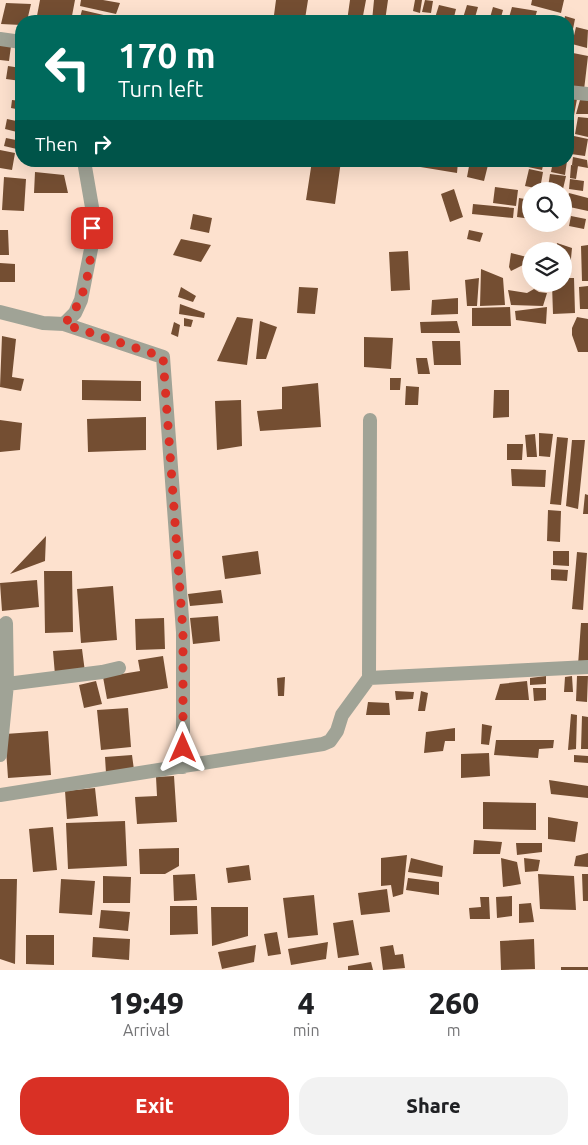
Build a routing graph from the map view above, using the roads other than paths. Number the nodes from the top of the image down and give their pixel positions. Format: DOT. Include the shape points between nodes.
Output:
graph roads {
  1 [pos="0,39"];
  2 [pos="15,41"];
  3 [pos="574,93"];
  4 [pos="588,94"];
  5 [pos="85,167"];
  6 [pos="0,312"];
  7 [pos="64,324"];
  8 [pos="370,420"];
  9 [pos="6,623"];
  10 [pos="588,667"];
  11 [pos="120,668"];
  12 [pos="370,678"];
  13 [pos="7,684"];
  14 [pos="0,755"];
  15 [pos="183,767"];
  16 [pos="0,795"];
  1 -- 2 [label="street"];
  3 -- 4 [label="street"];
  5 -- 7 [label="street" via="93,213 92,244 81,300 75,313"];
  6 -- 7 [label="street" via="43,323"];
  7 -- 15 [label="street" via="163,357 183,632"];
  8 -- 12 [label="street"];
  9 -- 13 [label="street"];
  10 -- 12 [label="street"];
  11 -- 13 [label="street"];
  12 -- 15 [label="street" via="351,701 327,743"];
  13 -- 14 [label="street"];
  15 -- 16 [label="street"];
}
